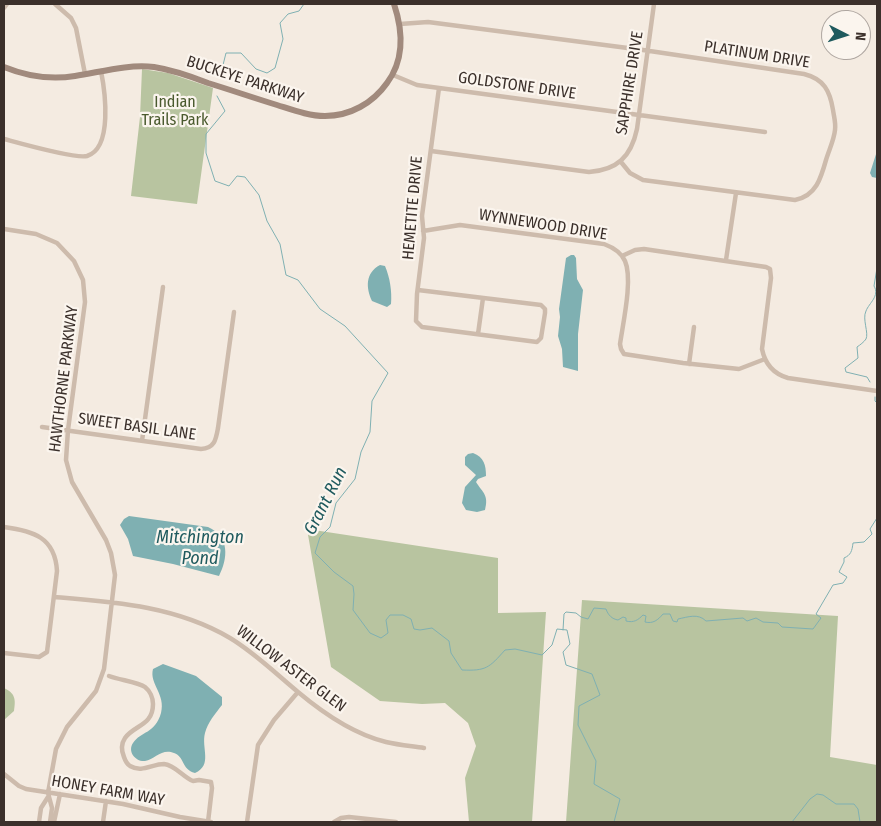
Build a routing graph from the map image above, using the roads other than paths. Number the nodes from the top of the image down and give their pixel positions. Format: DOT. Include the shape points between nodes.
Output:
graph roads {
  1 [pos="7,4"];
  2 [pos="56,4"];
  3 [pos="394,4"];
  4 [pos="654,4"];
  5 [pos="4,8"];
  6 [pos="400,24"];
  7 [pos="649,51"];
  8 [pos="4,67"];
  9 [pos="101,71"];
  10 [pos="85,74"];
  11 [pos="392,75"];
  12 [pos="440,88"];
  13 [pos="640,115"];
  14 [pos="765,132"];
  15 [pos="4,139"];
  16 [pos="431,151"];
  17 [pos="621,162"];
  18 [pos="736,193"];
  19 [pos="4,229"];
  20 [pos="423,231"];
  21 [pos="622,256"];
  22 [pos="726,260"];
  23 [pos="163,287"];
  24 [pos="418,290"];
  25 [pos="483,298"];
  26 [pos="234,312"];
  27 [pos="694,327"];
  28 [pos="478,334"];
  29 [pos="765,359"];
  30 [pos="689,364"];
  31 [pos="877,391"];
  32 [pos="42,426"];
  33 [pos="68,430"];
  34 [pos="142,441"];
  35 [pos="4,527"];
  36 [pos="54,597"];
  37 [pos="111,602"];
  38 [pos="4,653"];
  39 [pos="109,676"];
  40 [pos="298,692"];
  41 [pos="424,748"];
  42 [pos="4,774"];
  43 [pos="60,794"];
  44 [pos="48,795"];
  45 [pos="106,801"];
  46 [pos="358,820"];
  47 [pos="39,822"];
  48 [pos="50,822"];
  49 [pos="54,822"];
  50 [pos="103,822"];
  51 [pos="210,822"];
  52 [pos="247,822"];
  53 [pos="334,822"];
  54 [pos="396,822"];
  1 -- 5 [label="street"];
  2 -- 10 [label="street" via="71,18 76,28"];
  3 -- 6 [label="street, BUCKEYE PARKWAY"];
  4 -- 7 [label="street, SAPPHIRE DRIVE"];
  6 -- 7 [label="street, PLATINUM DRIVE" via="428,22"];
  6 -- 11 [label="street, BUCKEYE PARKWAY" via="402,41"];
  7 -- 13 [label="street, SAPPHIRE DRIVE"];
  7 -- 18 [label="street, PLATINUM DRIVE" via="804,74 819,80 826,88 835,129 822,175 812,191 795,200"];
  8 -- 10 [label="street, BUCKEYE PARKWAY" via="40,77"];
  9 -- 10 [label="street, BUCKEYE PARKWAY"];
  9 -- 11 [label="street, BUCKEYE PARKWAY" via="129,67 160,68 301,112 326,116 364,105 380,92"];
  9 -- 15 [label="street" via="106,105 103,137 94,152 75,156"];
  11 -- 12 [label="street, GOLDSTONE DRIVE" via="417,85"];
  12 -- 13 [label="street, GOLDSTONE DRIVE"];
  12 -- 16 [label="street, HEMETITE DRIVE"];
  13 -- 14 [label="street, GOLDSTONE DRIVE"];
  13 -- 17 [label="street, SAPPHIRE DRIVE" via="636,139"];
  16 -- 17 [label="street" via="589,172 605,170"];
  16 -- 20 [label="street, HEMETITE DRIVE"];
  17 -- 18 [label="street, PLATINUM DRIVE" via="630,173 643,180"];
  18 -- 22 [label="street"];
  19 -- 33 [label="street, HAWTHORNE PARKWAY" via="36,234 57,243 74,261 83,280 85,309"];
  20 -- 21 [label="street, WYNNEWOOD DRIVE" via="460,225 604,244"];
  20 -- 24 [label="street, HEMETITE DRIVE"];
  21 -- 22 [label="street" via="644,249"];
  21 -- 30 [label="street, WYNNEWOOD DRIVE" via="628,270 628,281 620,344 622,352"];
  22 -- 29 [label="street" via="770,269 762,349"];
  23 -- 34 [label="street"];
  24 -- 25 [label="street"];
  24 -- 28 [label="street, HEMETITE DRIVE" via="418,325"];
  25 -- 28 [label="street"];
  25 -- 28 [label="street" via="541,305 545,309 544,325 541,338 536,342"];
  26 -- 34 [label="street, SWEET BASIL LANE" via="216,441 207,449 201,449"];
  27 -- 30 [label="street"];
  29 -- 30 [label="street, WYNNEWOOD DRIVE" via="739,369"];
  29 -- 31 [label="street" via="775,372 788,378"];
  32 -- 33 [label="street, SWEET BASIL LANE"];
  33 -- 34 [label="street, SWEET BASIL LANE"];
  33 -- 37 [label="street, HAWTHORNE PARKWAY" via="66,452 72,482 111,553 115,575"];
  35 -- 36 [label="street" via="37,535 49,546 56,566"];
  36 -- 37 [label="street, WILLOW ASTER GLEN"];
  36 -- 38 [label="street" via="47,652 39,657"];
  37 -- 40 [label="street, WILLOW ASTER GLEN" via="160,610 207,626 248,650"];
  37 -- 44 [label="street, HAWTHORNE PARKWAY" via="100,682 60,739"];
  39 -- 51 [label="street" via="145,687 153,699 153,708 145,724 124,739 125,760 130,766 139,768 165,764 193,781 210,782"];
  40 -- 41 [label="street, WILLOW ASTER GLEN" via="333,718 364,734 386,742"];
  40 -- 52 [label="street" via="258,745"];
  42 -- 44 [label="street, HONEY FARM WAY" via="26,789"];
  43 -- 44 [label="street, HONEY FARM WAY"];
  43 -- 45 [label="street, HONEY FARM WAY"];
  43 -- 49 [label="street"];
  44 -- 47 [label="street, HAWTHORNE PARKWAY" via="41,808"];
  44 -- 48 [label="street, HAWTHORNE PARKWAY" via="52,808"];
  45 -- 50 [label="street"];
  45 -- 51 [label="street, HONEY FARM WAY"];
  46 -- 53 [label="street" via="342,818"];
  46 -- 54 [label="street"];
}
